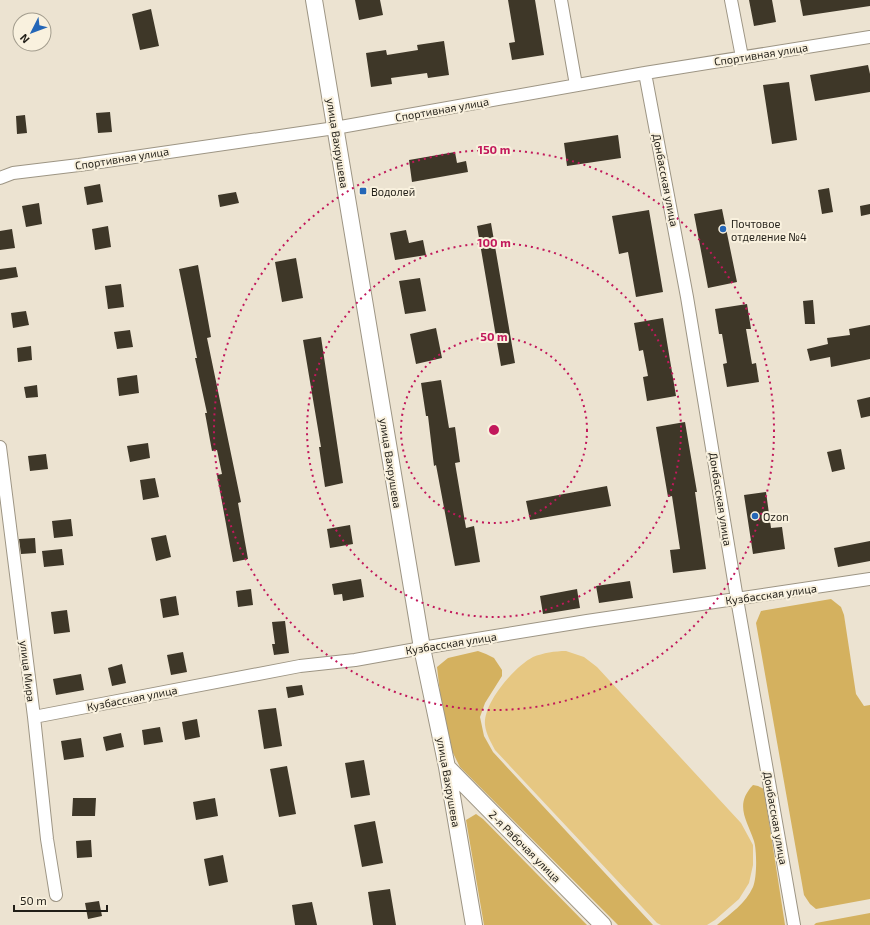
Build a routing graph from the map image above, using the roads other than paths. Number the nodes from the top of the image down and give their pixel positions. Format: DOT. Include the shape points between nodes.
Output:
graph roads {
  1 [pos="314,0"];
  2 [pos="561,0"];
  3 [pos="731,0"];
  4 [pos="870,37"];
  5 [pos="742,57"];
  6 [pos="645,73"];
  7 [pos="576,85"];
  8 [pos="335,128"];
  9 [pos="0,178"];
  10 [pos="0,447"];
  11 [pos="870,579"];
  12 [pos="737,599"];
  13 [pos="422,648"];
  14 [pos="34,717"];
  15 [pos="447,767"];
  16 [pos="56,895"];
  17 [pos="474,925"];
  18 [pos="603,925"];
  19 [pos="794,925"];
  1 -- 8 [label="main road, улица Вахрушева"];
  2 -- 7 [label="street"];
  3 -- 5 [label="street"];
  4 -- 5 [label="street, Спортивная улица"];
  5 -- 6 [label="street, Спортивная улица"];
  6 -- 7 [label="street, Спортивная улица"];
  6 -- 12 [label="street, Донбасская улица" via="688,297"];
  7 -- 8 [label="street, Спортивная улица"];
  8 -- 9 [label="street, Спортивная улица" via="13,173"];
  8 -- 13 [label="main road, улица Вахрушева"];
  10 -- 14 [label="street, улица Мира"];
  11 -- 12 [label="street, Кузбасская улица"];
  12 -- 13 [label="street, Кузбасская улица"];
  12 -- 19 [label="street, Донбасская улица"];
  13 -- 14 [label="street, Кузбасская улица" via="355,660 292,667"];
  13 -- 15 [label="main road, улица Вахрушева"];
  14 -- 16 [label="street, улица Мира" via="47,839"];
  15 -- 17 [label="main road, улица Вахрушева"];
  15 -- 18 [label="main road, 2-я Рабочая улица"];
}
